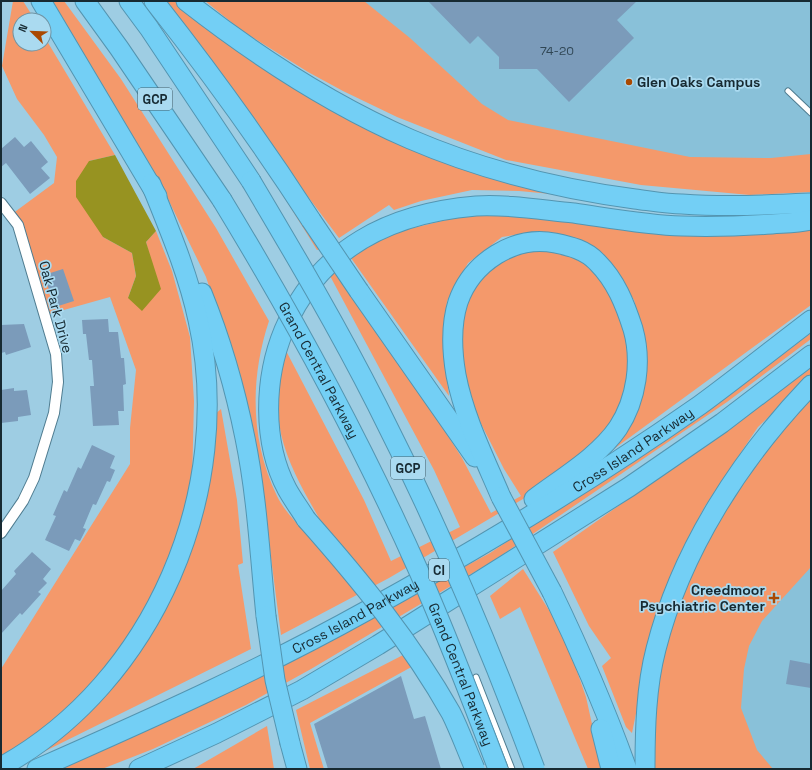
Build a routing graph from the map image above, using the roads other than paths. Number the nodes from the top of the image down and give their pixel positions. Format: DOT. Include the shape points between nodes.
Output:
graph roads {
  1 [pos="41,1"];
  2 [pos="85,1"];
  3 [pos="129,1"];
  4 [pos="154,1"];
  5 [pos="186,1"];
  6 [pos="788,91"];
  7 [pos="811,113"];
  8 [pos="151,184"];
  9 [pos="1,203"];
  10 [pos="811,203"];
  11 [pos="811,220"];
  12 [pos="811,320"];
  13 [pos="811,355"];
  14 [pos="811,385"];
  15 [pos="459,417"];
  16 [pos="1,532"];
  17 [pos="450,564"];
  18 [pos="552,592"];
  19 [pos="476,677"];
  20 [pos="302,690"];
  21 [pos="290,743"];
  22 [pos="1,767"];
  23 [pos="37,769"];
  24 [pos="139,769"];
  25 [pos="170,769"];
  26 [pos="290,769"];
  27 [pos="297,769"];
  28 [pos="475,769"];
  29 [pos="498,769"];
  30 [pos="512,769"];
  31 [pos="535,769"];
  32 [pos="611,769"];
  33 [pos="627,769"];
  34 [pos="644,769"];
  1 -- 8 [label="highway"];
  2 -- 29 [label="highway, Grand Central Parkway / GCP, bridge" via="146,86 222,200 266,273 346,420 385,499 443,630"];
  3 -- 31 [label="highway, GCP, bridge" via="150,28 251,181 336,328 377,405 482,632"];
  4 -- 15 [label="highway, bridge" via="209,71 263,147 359,292"];
  5 -- 10 [label="highway" via="234,38 351,110 410,139 473,163 542,182 613,196 681,204 751,206"];
  6 -- 7 [label="lane"];
  8 -- 21 [label="highway, bridge" via="185,250 212,317 231,380 245,439 254,497 275,680"];
  8 -- 22 [label="highway" via="178,251 198,320 206,375 207,429 191,525 157,606 125,656 99,689 65,723 23,755"];
  9 -- 16 [label="street, Oak Park Drive" via="18,225 56,354 58,382 54,413 34,478 23,501"];
  11 -- 28 [label="highway, bridge" via="749,226 681,226 530,208 478,206 425,213 379,229 342,252 314,278 293,309 277,346 270,386 269,423 275,457 287,488 306,519 381,608 420,661 452,715"];
  12 -- 17 [label="highway, Cross Island Parkway / CI" via="694,408"];
  13 -- 20 [label="highway, Cross Island Parkway / CI" via="722,423 629,487 467,590"];
  14 -- 34 [label="highway" via="767,434 734,481 707,524 685,569 669,607 656,650 649,695"];
  15 -- 17 [label="highway" via="453,337 458,302 473,274 494,255 522,243 547,242 574,247 596,261 616,285 636,340 638,370 631,401 618,427 603,447"];
  15 -- 18 [label="highway, bridge"];
  17 -- 23 [label="highway, Cross Island Parkway / CI" via="281,655"];
  18 -- 32 [label="highway" via="580,660"];
  18 -- 33 [label="highway" via="606,710"];
  19 -- 30 [label="lane"];
  20 -- 24 [label="highway, Cross Island Parkway / CI"];
  20 -- 25 [label="highway"];
  21 -- 26 [label="highway"];
  21 -- 27 [label="highway"];
}
